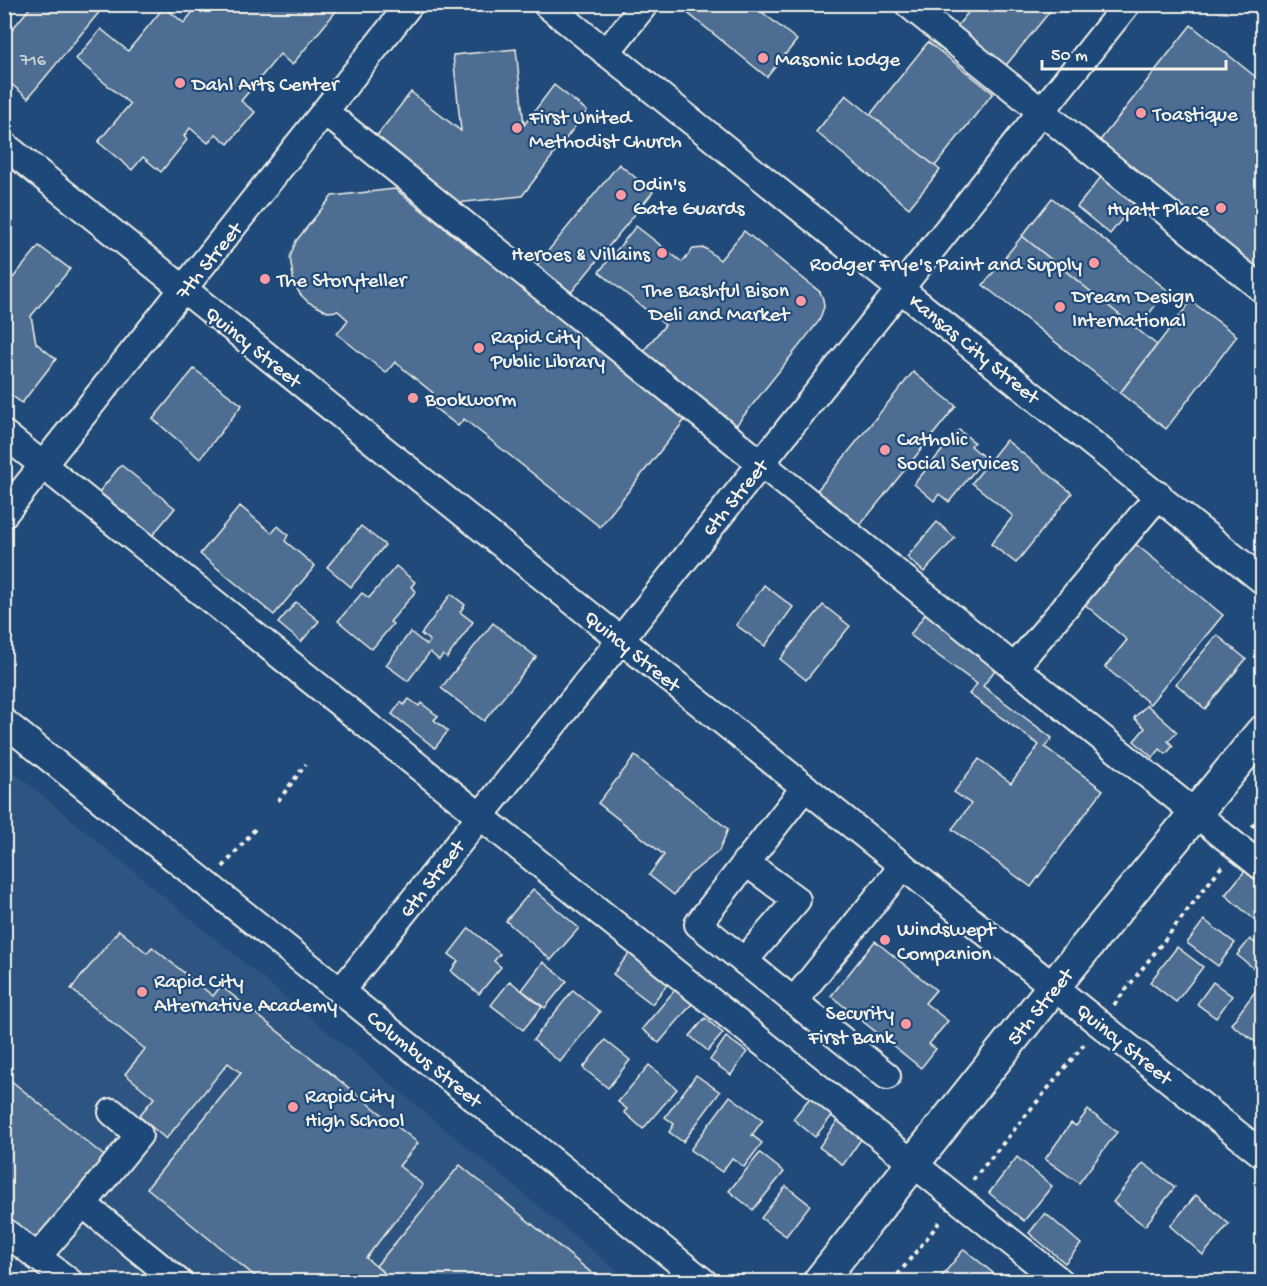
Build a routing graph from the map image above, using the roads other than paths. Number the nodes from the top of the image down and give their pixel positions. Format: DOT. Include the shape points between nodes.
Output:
graph roads {
  1 [pos="410,4"];
  2 [pos="546,4"];
  3 [pos="645,4"];
  4 [pos="908,4"];
  5 [pos="1127,4"];
  6 [pos="606,53"];
  7 [pos="325,112"];
  8 [pos="1042,112"];
  9 [pos="4,145"];
  10 [pos="902,289"];
  11 [pos="1263,289"];
  12 [pos="184,290"];
  13 [pos="4,434"];
  14 [pos="760,464"];
  15 [pos="44,465"];
  16 [pos="15,486"];
  17 [pos="1159,495"];
  18 [pos="4,514"];
  19 [pos="1263,580"];
  20 [pos="620,640"];
  21 [pos="1014,668"];
  22 [pos="4,722"];
  23 [pos="1263,732"];
  24 [pos="805,788"];
  25 [pos="1196,813"];
  26 [pos="480,816"];
  27 [pos="745,862"];
  28 [pos="903,866"];
  29 [pos="1263,867"];
  30 [pos="744,961"];
  31 [pos="1054,986"];
  32 [pos="341,991"];
  33 [pos="794,1001"];
  34 [pos="887,1076"];
  35 [pos="112,1112"];
  36 [pos="1263,1154"];
  37 [pos="915,1162"];
  38 [pos="83,1204"];
  39 [pos="4,1231"];
  40 [pos="37,1257"];
  41 [pos="70,1281"];
  42 [pos="179,1281"];
  43 [pos="704,1281"];
  44 [pos="819,1281"];
  45 [pos="1061,1281"];
  1 -- 7 [label="street, 7th Street"];
  2 -- 6 [label="street, Kansas City Street"];
  3 -- 6 [label="street"];
  4 -- 8 [label="street"];
  5 -- 8 [label="street, 6th Street"];
  6 -- 10 [label="street, Kansas City Street"];
  7 -- 12 [label="street, 7th Street"];
  7 -- 14 [label="street"];
  8 -- 10 [label="street, 6th Street"];
  8 -- 11 [label="street"];
  9 -- 12 [label="street, Quincy Street"];
  10 -- 14 [label="street, 6th Street"];
  10 -- 17 [label="street, Kansas City Street"];
  12 -- 15 [label="street, 7th Street"];
  12 -- 20 [label="street, Quincy Street"];
  13 -- 15 [label="street"];
  14 -- 20 [label="street, 6th Street"];
  14 -- 21 [label="street"];
  15 -- 16 [label="street, 7th Street"];
  15 -- 26 [label="street"];
  16 -- 18 [label="street, 7th Street"];
  17 -- 19 [label="street, Kansas City Street"];
  17 -- 21 [label="street"];
  20 -- 24 [label="street, Quincy Street"];
  20 -- 26 [label="street, 6th Street"];
  21 -- 25 [label="street"];
  22 -- 32 [label="street, Columbus Street"];
  23 -- 25 [label="main road, 5th Street"];
  24 -- 27 [label="street"];
  24 -- 28 [label="street, Quincy Street"];
  25 -- 29 [label="street"];
  25 -- 31 [label="main road, 5th Street"];
  26 -- 32 [label="street, 6th Street"];
  26 -- 37 [label="street"];
  27 -- 30 [label="street" via="698,924"];
  27 -- 30 [label="street" via="796,900"];
  28 -- 31 [label="street, Quincy Street"];
  28 -- 33 [label="street"];
  30 -- 33 [label="street"];
  31 -- 36 [label="street, Quincy Street"];
  31 -- 37 [label="main road, 5th Street"];
  32 -- 43 [label="street, Columbus Street"];
  33 -- 34 [label="street"];
  35 -- 38 [label="street" via="139,1135"];
  37 -- 44 [label="main road, 5th Street"];
  37 -- 45 [label="street"];
  38 -- 40 [label="street"];
  38 -- 42 [label="street"];
  39 -- 40 [label="street"];
  40 -- 41 [label="street"];
}
